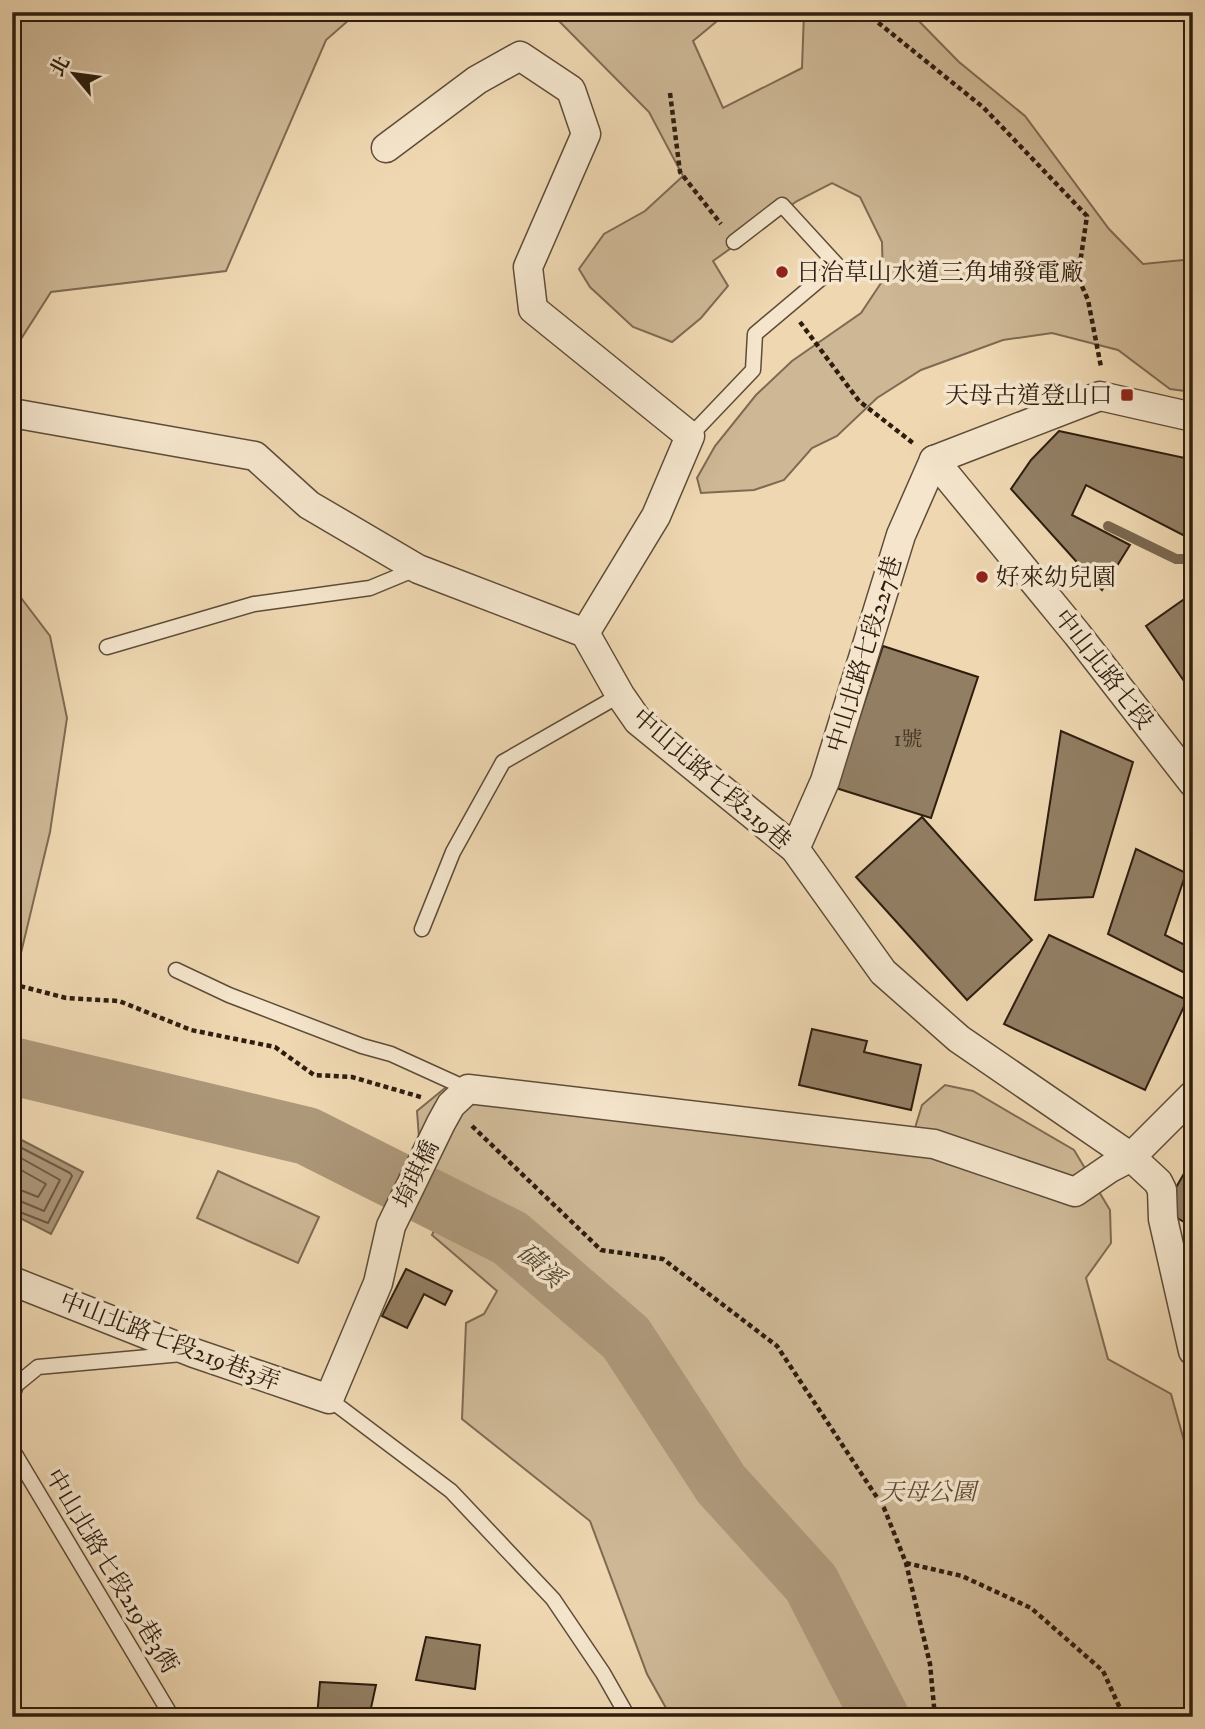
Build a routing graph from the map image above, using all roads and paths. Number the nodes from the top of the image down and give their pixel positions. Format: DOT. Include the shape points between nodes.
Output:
graph roads {
  1 [pos="864,12"];
  2 [pos="670,93"];
  3 [pos="386,148"];
  4 [pos="734,242"];
  5 [pos="787,304"];
  6 [pos="1103,376"];
  7 [pos="12,413"];
  8 [pos="1193,418"];
  9 [pos="690,436"];
  10 [pos="934,460"];
  11 [pos="418,569"];
  12 [pos="585,633"];
  13 [pos="107,647"];
  14 [pos="620,695"];
  15 [pos="1193,783"];
  16 [pos="795,849"];
  17 [pos="422,929"];
  18 [pos="176,970"];
  19 [pos="12,984"];
  20 [pos="1193,1096"];
  21 [pos="453,1106"];
  22 [pos="1131,1157"];
  23 [pos="12,1281"];
  24 [pos="1191,1340"];
  25 [pos="194,1353"];
  26 [pos="12,1397"];
  27 [pos="329,1399"];
  28 [pos="12,1449"];
  29 [pos="906,1563"];
  30 [pos="172,1717"];
  31 [pos="628,1717"];
  32 [pos="935,1717"];
  33 [pos="1124,1717"];
  1 -- 6 [label="path" via="984,108 1087,216 1078,277 1088,300"];
  2 -- 4 [label="path" via="680,172"];
  3 -- 9 [label="street" via="477,80 520,56 570,90 586,134 528,267 533,309"];
  4 -- 5 [label="lane" via="782,205 836,265"];
  5 -- 9 [label="lane" via="755,334 753,370"];
  5 -- 10 [label="path" via="859,401"];
  7 -- 11 [label="street" via="255,456 309,505"];
  8 -- 10 [label="street" via="1100,396"];
  9 -- 12 [label="street" via="656,516"];
  10 -- 15 [label="street, 中山北路七段"];
  10 -- 16 [label="street, 中山北路七段227巷" via="901,535 825,781"];
  11 -- 12 [label="street"];
  11 -- 13 [label="lane" via="370,588 254,604"];
  12 -- 14 [label="street, 中山北路七段219巷"];
  14 -- 16 [label="street, 中山北路七段219巷" via="638,720"];
  14 -- 17 [label="lane" via="503,762 453,852"];
  16 -- 22 [label="street, 中山北路七段219巷" via="883,972 959,1039"];
  18 -- 21 [label="lane" via="241,1000 391,1054"];
  19 -- 21 [label="path" via="66,998 119,1001 191,1030 275,1046 314,1076 352,1077"];
  20 -- 22 [label="street"];
  21 -- 22 [label="street" via="934,1144 1075,1192"];
  21 -- 27 [label="street, 堉琪橋" via="391,1226 378,1283"];
  21 -- 29 [label="path" via="601,1250 663,1259 777,1346 884,1508"];
  22 -- 24 [label="street, 中山北路七段219巷" via="1162,1190 1163,1219"];
  23 -- 25 [label="street, 中山北路七段219巷3弄"];
  25 -- 26 [label="lane" via="38,1367 16,1385"];
  25 -- 27 [label="street, 中山北路七段219巷3弄"];
  27 -- 31 [label="lane, 中山北路七段219巷3弄" via="451,1491 553,1599"];
  28 -- 30 [label="lane, 中山北路七段219巷3衖"];
  29 -- 32 [label="path" via="930,1664"];
  29 -- 33 [label="path" via="962,1576 1031,1608 1103,1671"];
}
